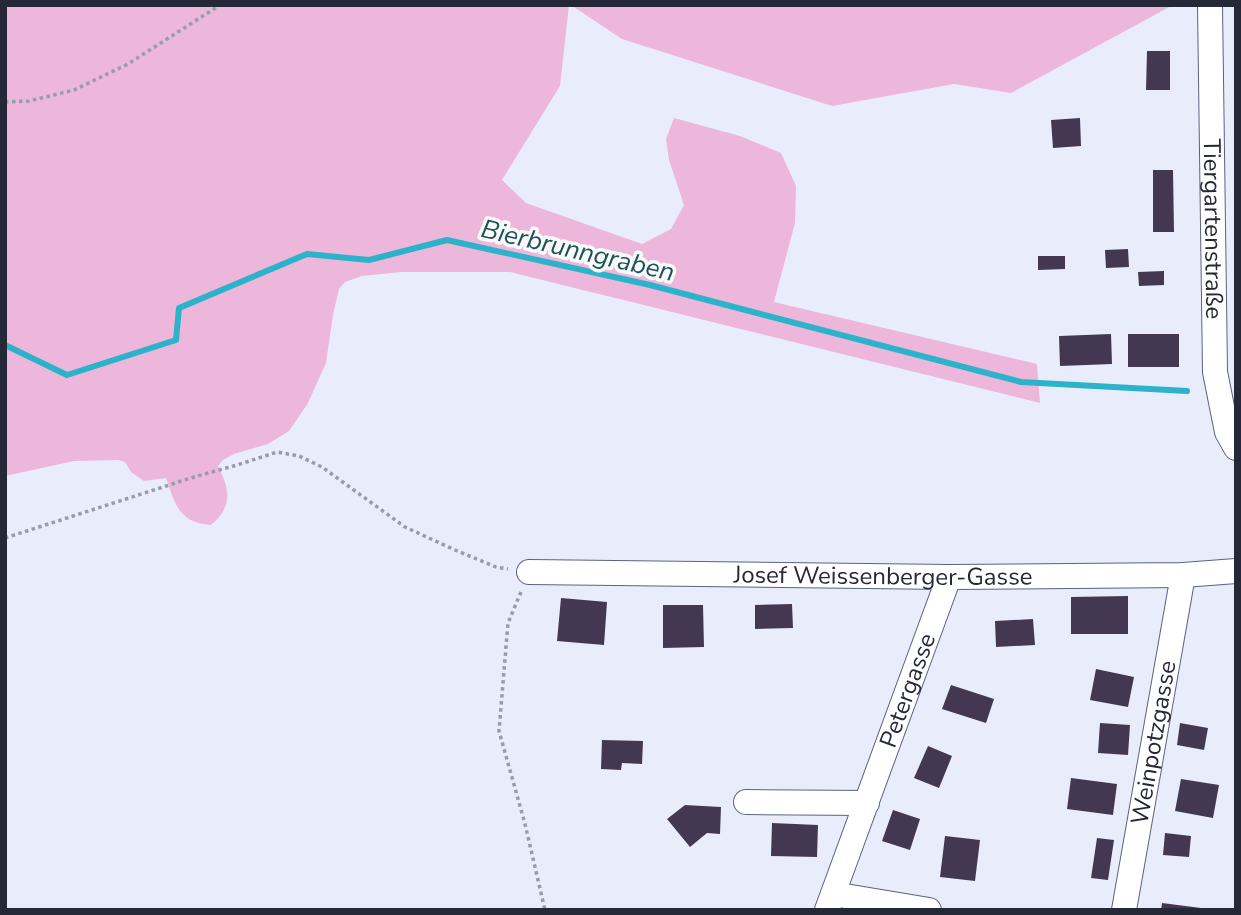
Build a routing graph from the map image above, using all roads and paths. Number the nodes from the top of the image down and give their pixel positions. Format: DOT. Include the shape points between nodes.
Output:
graph roads {
  1 [pos="220,5"];
  2 [pos="1210,5"];
  3 [pos="5,102"];
  4 [pos="1225,369"];
  5 [pos="1236,448"];
  6 [pos="5,538"];
  7 [pos="1236,571"];
  8 [pos="529,572"];
  9 [pos="1183,575"];
  10 [pos="949,578"];
  11 [pos="746,802"];
  12 [pos="867,803"];
  13 [pos="830,902"];
  14 [pos="545,910"];
  15 [pos="929,910"];
  16 [pos="1124,910"];
  1 -- 3 [label="path" via="128,64 74,90"];
  2 -- 4 [label="street, Tiergartenstraße"];
  4 -- 5 [label="street, Tiergartenstraße" via="1227,432"];
  6 -- 8 [label="path" via="277,452 322,467 405,527 455,551 496,567"];
  7 -- 9 [label="street, Josef Weissenberger-Gasse"];
  8 -- 10 [label="street, Josef Weissenberger-Gasse"];
  8 -- 14 [label="path" via="508,623 499,731"];
  9 -- 10 [label="street, Josef Weissenberger-Gasse"];
  9 -- 16 [label="street, Weinpotzgasse"];
  10 -- 12 [label="street, Petergasse"];
  11 -- 12 [label="street"];
  12 -- 13 [label="street, Petergasse"];
  13 -- 15 [label="street"];
}
